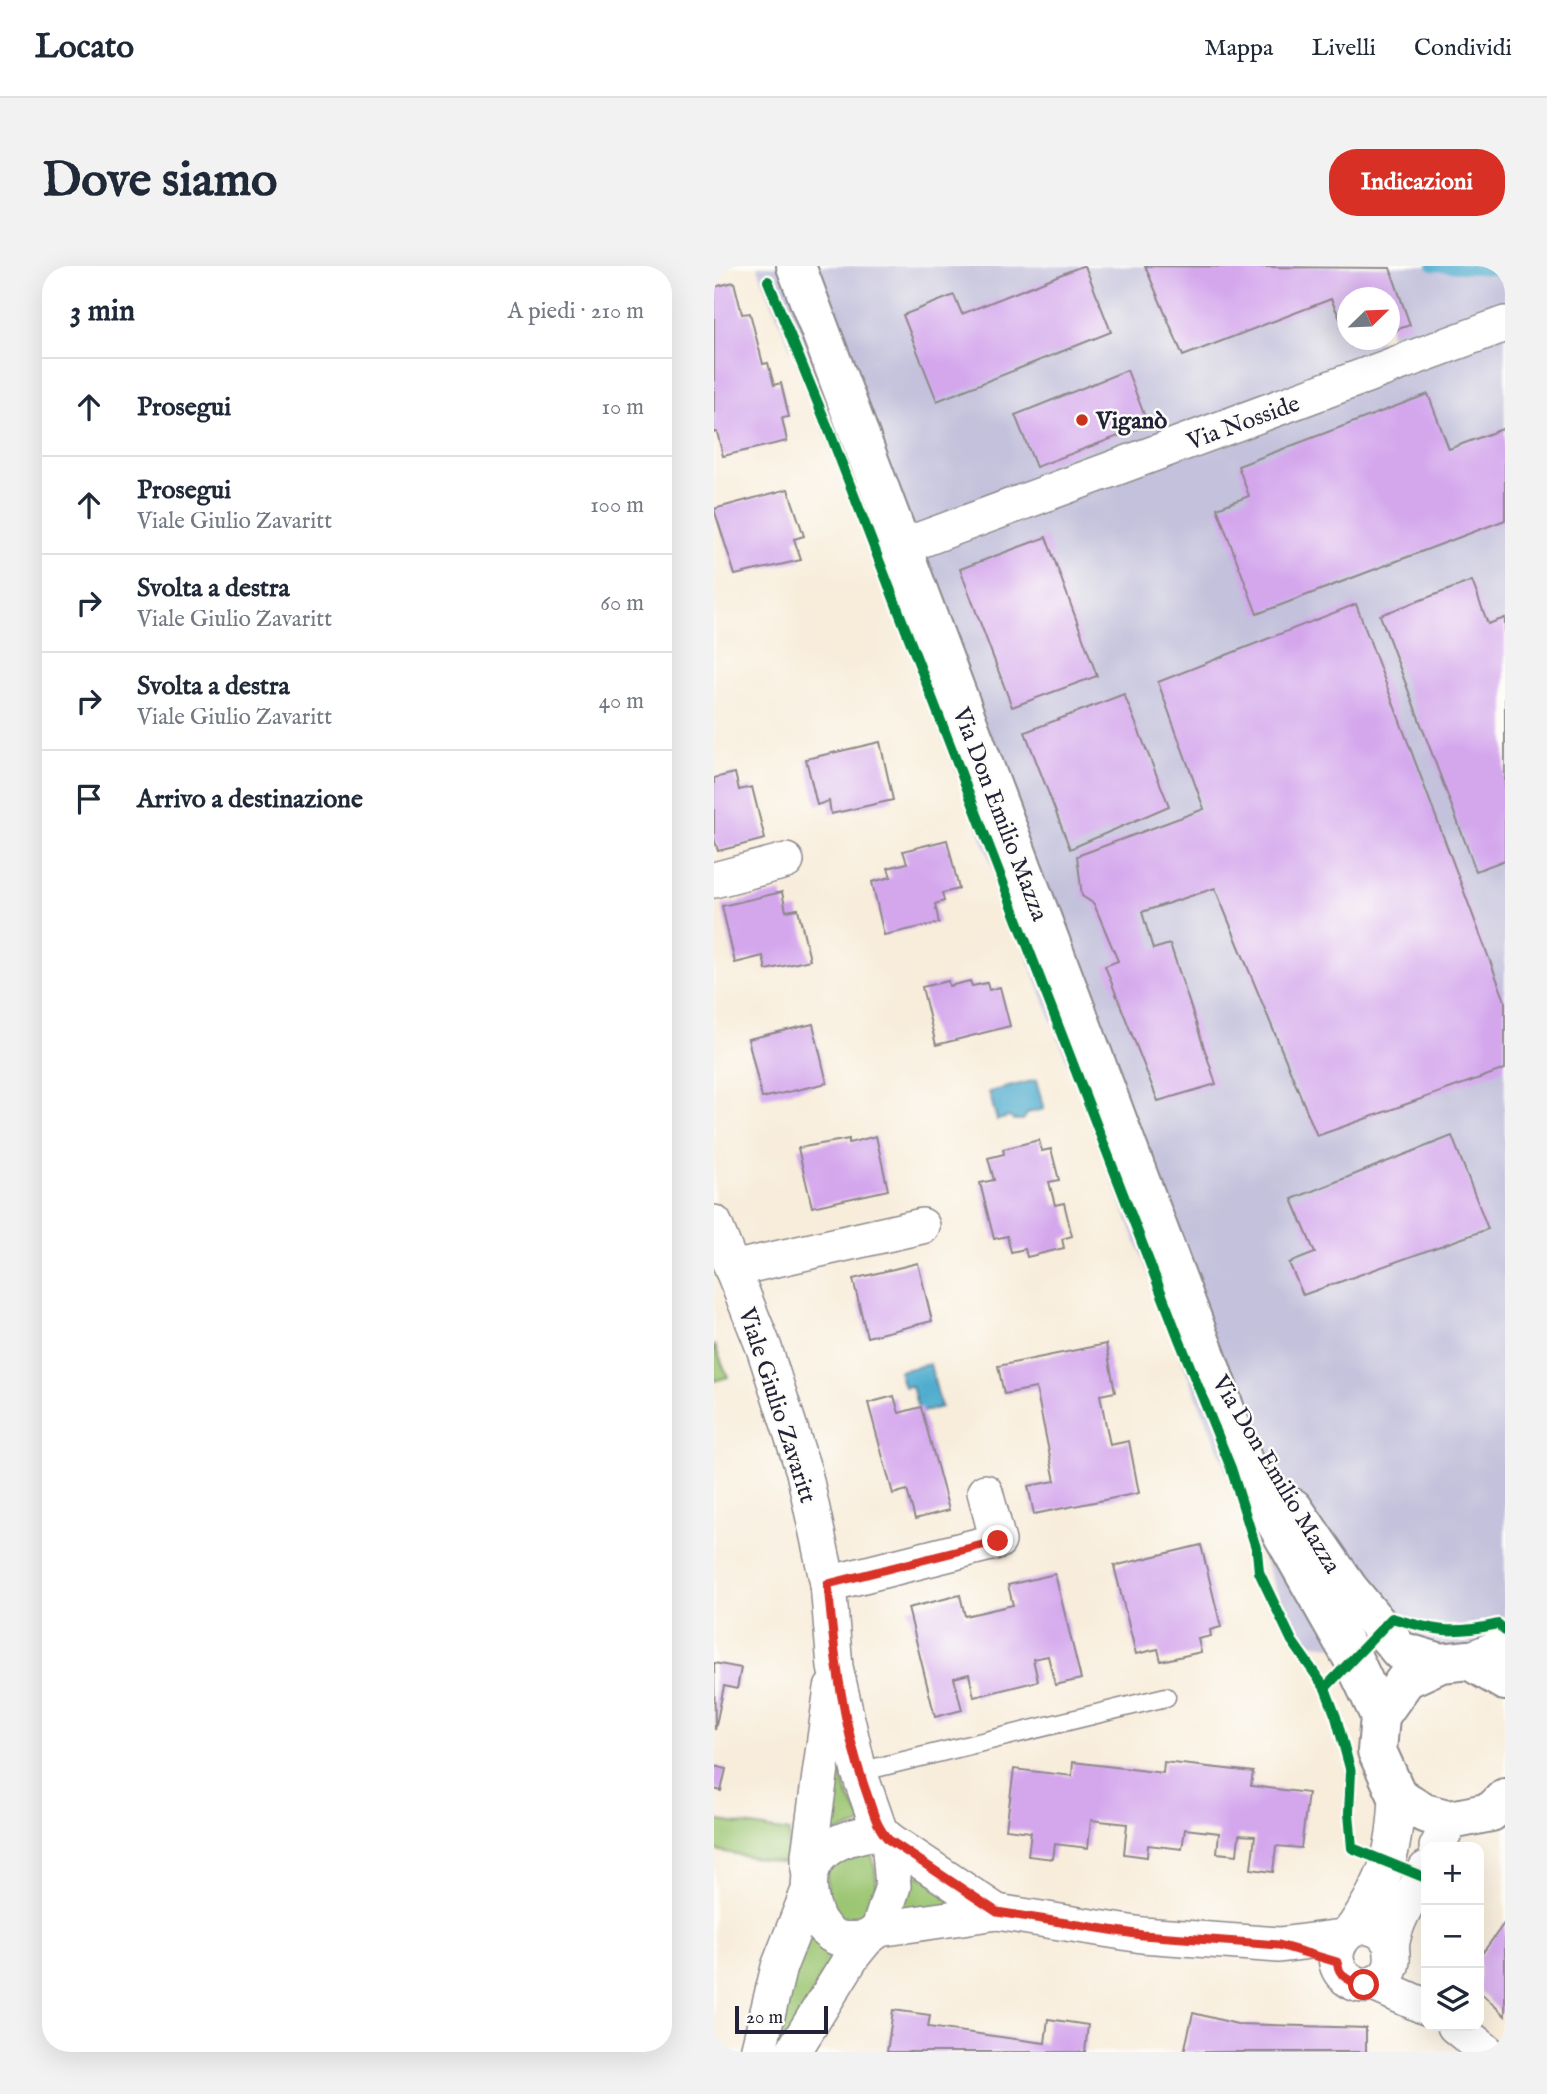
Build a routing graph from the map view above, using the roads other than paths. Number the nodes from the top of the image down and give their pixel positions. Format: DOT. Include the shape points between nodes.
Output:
graph roads {
  1 [pos="796,266"];
  2 [pos="1505,324"];
  3 [pos="901,547"];
  4 [pos="786,861"];
  5 [pos="714,880"];
  6 [pos="714,1223"];
  7 [pos="922,1226"];
  8 [pos="732,1269"];
  9 [pos="1208,1361"];
  10 [pos="985,1492"];
  11 [pos="828,1584"];
  12 [pos="1505,1645"];
  13 [pos="1455,1662"];
  14 [pos="835,1667"];
  15 [pos="1505,1681"];
  16 [pos="1166,1697"];
  17 [pos="1380,1716"];
  18 [pos="859,1772"];
  19 [pos="1397,1795"];
  20 [pos="1500,1810"];
  21 [pos="1444,1834"];
  22 [pos="884,1836"];
  23 [pos="1421,1879"];
  24 [pos="809,1881"];
  25 [pos="997,1912"];
  26 [pos="873,1934"];
  27 [pos="1344,1943"];
  28 [pos="1386,1962"];
  29 [pos="1421,1993"];
  30 [pos="1421,2001"];
  31 [pos="1461,2031"];
  32 [pos="758,2052"];
  33 [pos="793,2052"];
  34 [pos="1487,2052"];
  1 -- 3 [label="street, Via Don Emilio Mazza"];
  2 -- 3 [label="street, Via Nosside"];
  3 -- 9 [label="street, Via Don Emilio Mazza"];
  4 -- 5 [label="street"];
  6 -- 8 [label="street, Viale Giulio Zavaritt"];
  7 -- 8 [label="street"];
  8 -- 11 [label="street, Viale Giulio Zavaritt" via="764,1348 804,1472"];
  9 -- 13 [label="street, Via Don Emilio Mazza" via="1303,1524 1348,1588 1400,1651"];
  9 -- 17 [label="street, Via Don Emilio Mazza" via="1246,1470 1353,1659"];
  10 -- 11 [label="street" via="998,1541"];
  11 -- 14 [label="street, Viale Giulio Zavaritt"];
  12 -- 13 [label="street"];
  13 -- 15 [label="street, Via Don Emilio Mazza"];
  13 -- 17 [label="street" via="1406,1679"];
  14 -- 18 [label="street, Viale Giulio Zavaritt"];
  14 -- 24 [label="street, Viale Giulio Zavaritt"];
  16 -- 18 [label="lane"];
  17 -- 19 [label="street" via="1377,1751"];
  18 -- 22 [label="street, Viale Giulio Zavaritt"];
  19 -- 21 [label="street"];
  19 -- 27 [label="street" via="1389,1862 1376,1894"];
  20 -- 21 [label="street"];
  22 -- 24 [label="street" via="855,1835 825,1849"];
  22 -- 25 [label="street"];
  22 -- 26 [label="street" via="893,1886"];
  23 -- 28 [label="street"];
  24 -- 26 [label="street" via="817,1921 837,1938"];
  24 -- 32 [label="street, Viale Giulio Zavaritt" via="779,1967"];
  25 -- 26 [label="street"];
  25 -- 27 [label="street" via="1142,1935 1279,1945"];
  26 -- 33 [label="street" via="853,1955"];
  27 -- 28 [label="street" via="1365,1926 1381,1931"];
  27 -- 28 [label="street" via="1343,1976 1353,1983 1364,1985"];
  28 -- 29 [label="street"];
  28 -- 30 [label="street"];
  31 -- 34 [label="street"];
}
